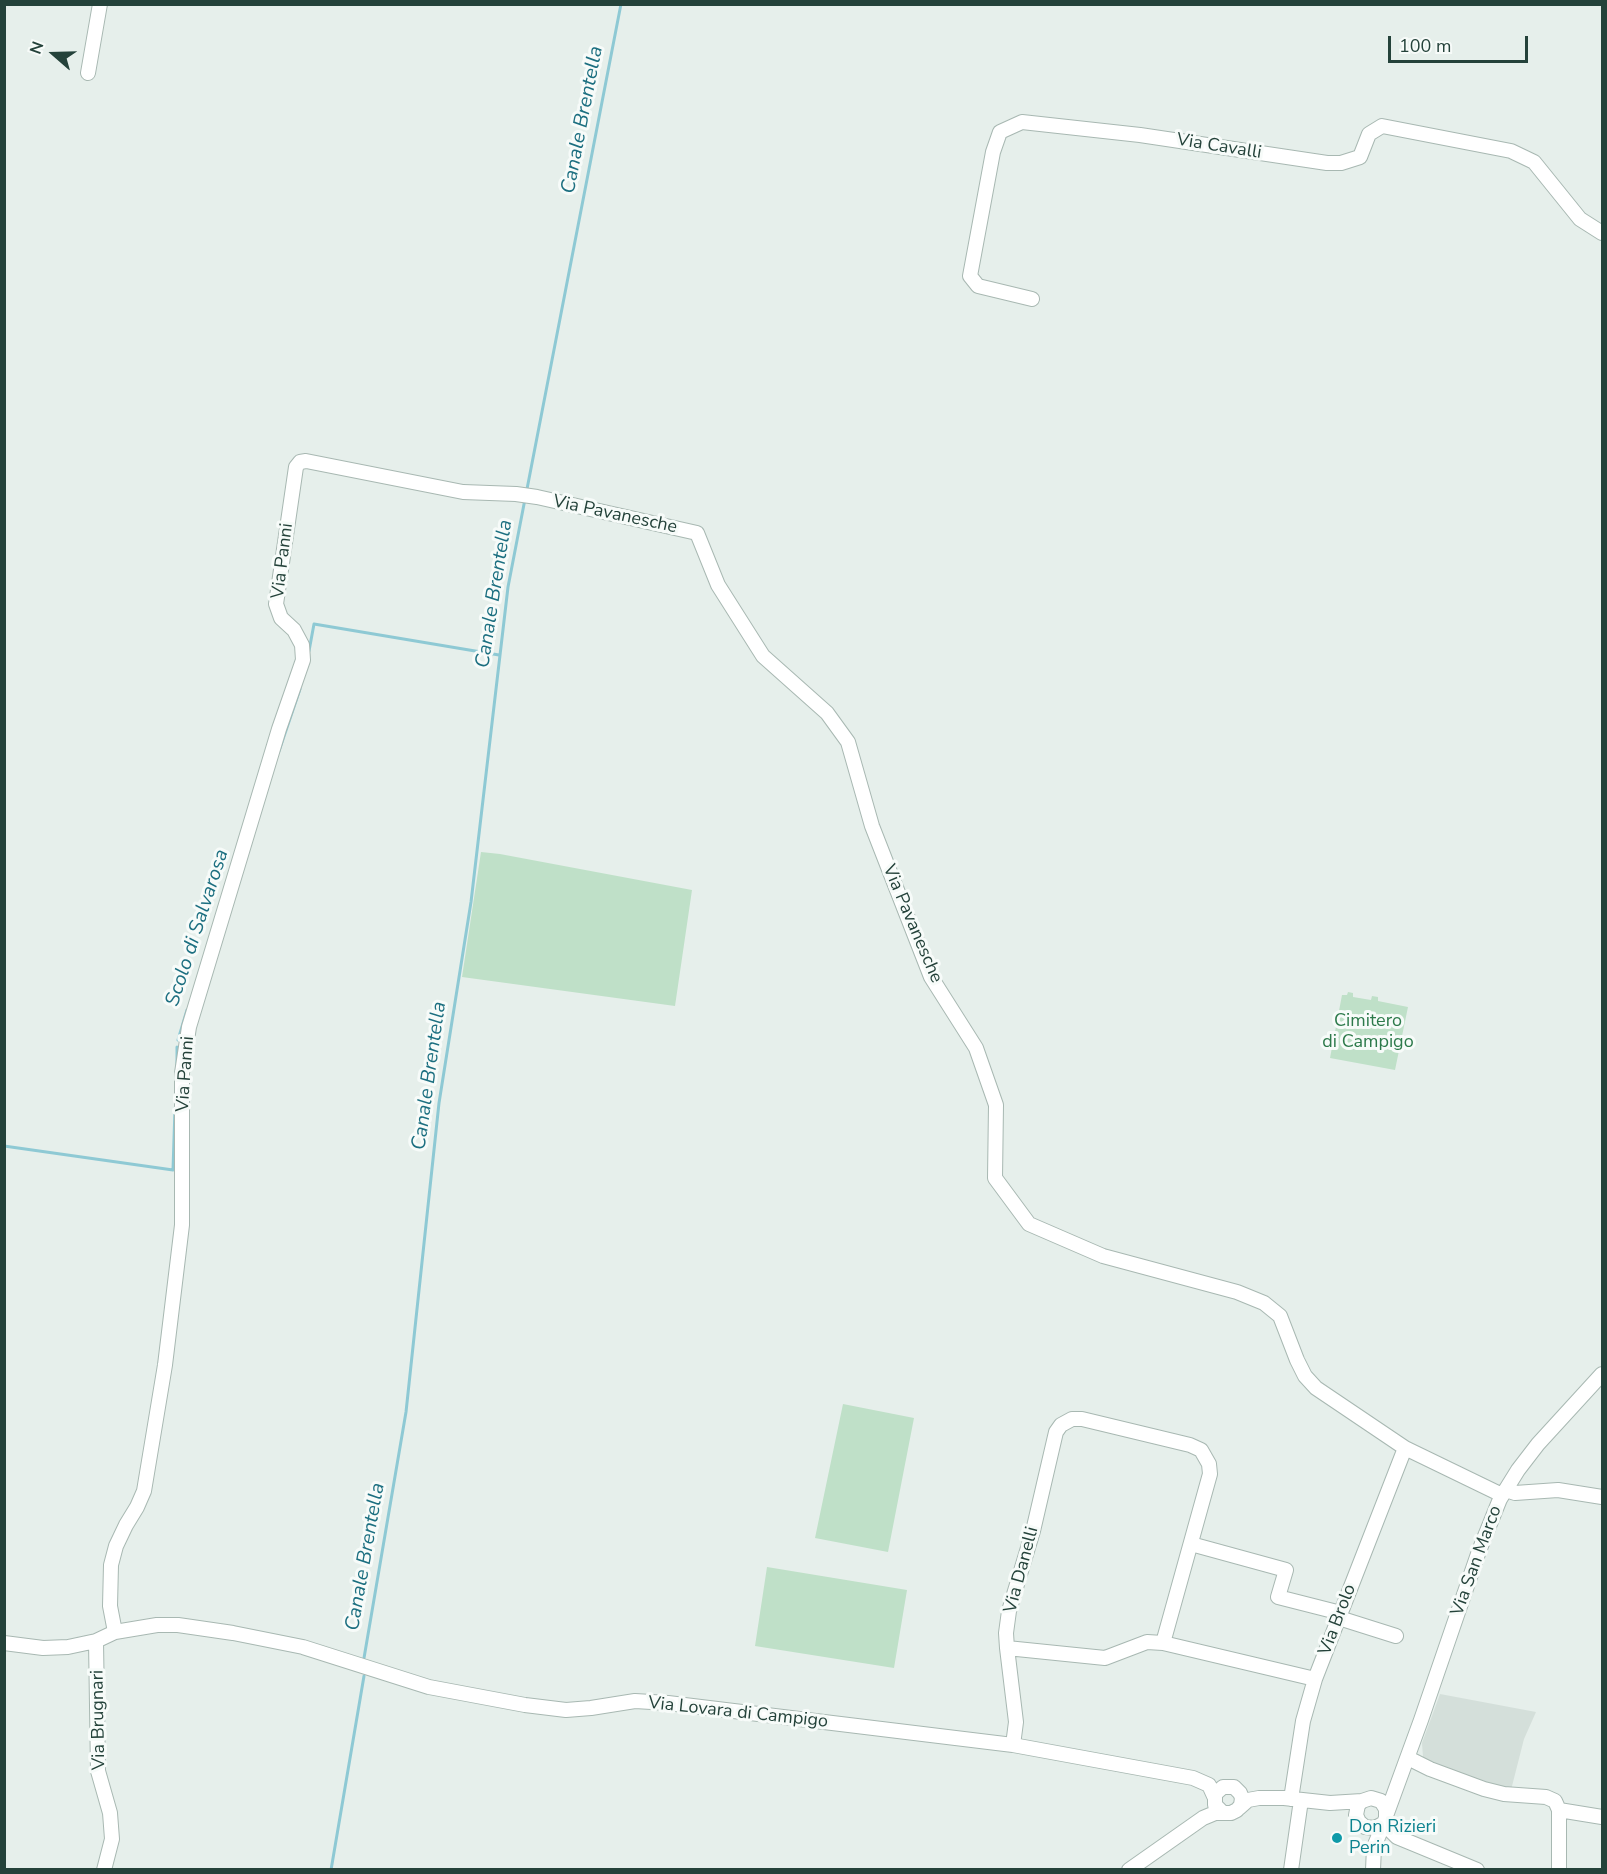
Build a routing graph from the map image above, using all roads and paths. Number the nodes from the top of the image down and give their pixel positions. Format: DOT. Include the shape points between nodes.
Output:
graph roads {
  1 [pos="100,4"];
  2 [pos="88,73"];
  3 [pos="1602,233"];
  4 [pos="1032,299"];
  5 [pos="300,462"];
  6 [pos="1602,1374"];
  7 [pos="1405,1448"];
  8 [pos="1504,1492"];
  9 [pos="1602,1497"];
  10 [pos="1191,1544"];
  11 [pos="1340,1615"];
  12 [pos="115,1632"];
  13 [pos="1396,1636"];
  14 [pos="96,1641"];
  15 [pos="4,1643"];
  16 [pos="1164,1643"];
  17 [pos="1007,1648"];
  18 [pos="1316,1679"];
  19 [pos="1013,1745"];
  20 [pos="1408,1758"];
  21 [pos="1400,1775"];
  22 [pos="1193,1778"];
  23 [pos="1231,1787"];
  24 [pos="1292,1799"];
  25 [pos="1367,1799"];
  26 [pos="1325,1803"];
  27 [pos="1217,1804"];
  28 [pos="1239,1808"];
  29 [pos="1559,1810"];
  30 [pos="1602,1817"];
  31 [pos="1375,1823"];
  32 [pos="104,1869"];
  33 [pos="1129,1869"];
  34 [pos="1291,1869"];
  35 [pos="1373,1869"];
  36 [pos="1477,1869"];
  37 [pos="1559,1869"];
  1 -- 2 [label="street"];
  3 -- 4 [label="street, Via Cavalli" via="1580,219 1534,162 1511,151 1383,126 1369,134 1360,157 1327,163 1022,122 1000,132 993,152 970,276 978,286"];
  5 -- 7 [label="street, Via Pavanesche" via="463,492 537,497 697,533 718,585 763,656 827,713 848,742 872,826 931,977 976,1048 996,1106 996,1178 1029,1224 1103,1256 1264,1303 1280,1316 1297,1360 1316,1388"];
  5 -- 12 [label="street, Via Panni" via="296,467 276,604 281,618 302,645 303,660 189,1027 182,1073 182,1225 170,1330 144,1491 116,1546 111,1565 110,1606"];
  6 -- 8 [label="street, Via San Marco" via="1538,1444"];
  7 -- 8 [label="street, Via Pavanesche"];
  7 -- 11 [label="street, Via Brolo"];
  8 -- 9 [label="street" via="1558,1490"];
  8 -- 20 [label="street, Via San Marco" via="1482,1543"];
  10 -- 11 [label="street" via="1286,1570 1278,1598"];
  10 -- 16 [label="street"];
  10 -- 17 [label="street, Via Danelli" via="1210,1474 1201,1450 1077,1418 1067,1421 1056,1432 1033,1531 1011,1602"];
  11 -- 13 [label="street"];
  11 -- 18 [label="street, Via Brolo"];
  12 -- 14 [label="street, Via Lovara di Campigo"];
  12 -- 19 [label="street, Via Lovara di Campigo" via="178,1625 233,1633 303,1647 429,1687 566,1710 635,1701 668,1703"];
  14 -- 15 [label="street, Via Lovara di Campigo" via="43,1648"];
  14 -- 32 [label="street, Via Brugnari" via="98,1771 110,1813 112,1839"];
  16 -- 17 [label="street" via="1147,1642 1105,1658"];
  16 -- 18 [label="street"];
  17 -- 19 [label="street, Via Danelli" via="1016,1722"];
  18 -- 24 [label="street, Via Brolo" via="1303,1721"];
  19 -- 22 [label="street, Via Lovara di Campigo"];
  20 -- 21 [label="street, Via San Marco"];
  20 -- 29 [label="street" via="1492,1791 1546,1797 1555,1801"];
  21 -- 25 [label="street, Via San Marco" via="1384,1791"];
  21 -- 31 [label="street, Via San Marco"];
  22 -- 23 [label="street, Via Lovara di Campigo"];
  22 -- 27 [label="street, Via Lovara di Campigo" via="1209,1785"];
  23 -- 24 [label="street, Via Lovara di Campigo"];
  23 -- 27 [label="street" via="1221,1788"];
  23 -- 28 [label="street" via="1241,1795"];
  24 -- 26 [label="street, Via Lovara di Campigo"];
  24 -- 28 [label="street, Via Lovara di Campigo" via="1253,1798"];
  24 -- 34 [label="street, Via Brolo"];
  25 -- 26 [label="street, Via Lovara di Campigo"];
  25 -- 31 [label="street" via="1356,1809"];
  25 -- 31 [label="street" via="1381,1801 1386,1809"];
  26 -- 31 [label="street, Via Lovara di Campigo"];
  27 -- 28 [label="street" via="1231,1813"];
  27 -- 33 [label="street" via="1211,1815"];
  29 -- 30 [label="street"];
  29 -- 37 [label="street"];
  31 -- 35 [label="street" via="1371,1837"];
  31 -- 36 [label="street" via="1397,1837"];
}
